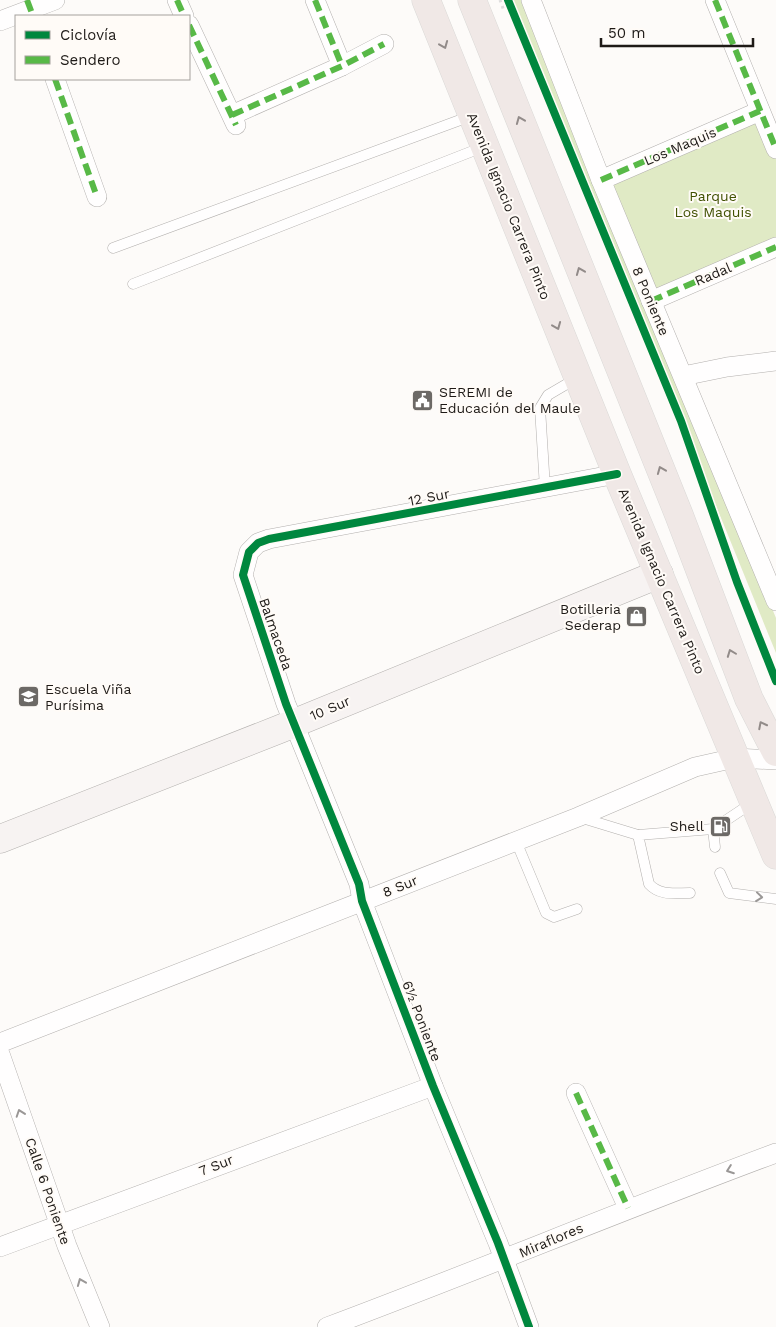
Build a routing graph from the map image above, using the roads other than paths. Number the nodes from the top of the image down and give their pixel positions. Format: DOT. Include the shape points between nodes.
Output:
graph roads {
  1 [pos="55,0"];
  2 [pos="177,0"];
  3 [pos="315,0"];
  4 [pos="426,0"];
  5 [pos="472,0"];
  6 [pos="531,0"];
  7 [pos="715,0"];
  8 [pos="31,9"];
  9 [pos="15,15"];
  10 [pos="16,15"];
  11 [pos="184,15"];
  12 [pos="0,21"];
  13 [pos="190,27"];
  14 [pos="384,44"];
  15 [pos="342,66"];
  16 [pos="55,80"];
  17 [pos="760,111"];
  18 [pos="472,115"];
  19 [pos="484,147"];
  20 [pos="776,149"];
  21 [pos="601,180"];
  22 [pos="97,197"];
  23 [pos="776,247"];
  24 [pos="113,248"];
  25 [pos="133,284"];
  26 [pos="651,301"];
  27 [pos="776,361"];
  28 [pos="683,376"];
  29 [pos="578,377"];
  30 [pos="617,474"];
  31 [pos="545,488"];
  32 [pos="249,552"];
  33 [pos="659,574"];
  34 [pos="776,601"];
  35 [pos="294,724"];
  36 [pos="776,752"];
  37 [pos="735,758"];
  38 [pos="776,760"];
  39 [pos="753,802"];
  40 [pos="578,817"];
  41 [pos="713,830"];
  42 [pos="638,835"];
  43 [pos="0,839"];
  44 [pos="516,841"];
  45 [pos="715,847"];
  46 [pos="776,855"];
  47 [pos="720,873"];
  48 [pos="690,893"];
  49 [pos="776,899"];
  50 [pos="362,901"];
  51 [pos="578,909"];
  52 [pos="0,1043"];
  53 [pos="0,1054"];
  54 [pos="433,1086"];
  55 [pos="576,1093"];
  56 [pos="776,1153"];
  57 [pos="628,1208"];
  58 [pos="60,1225"];
  59 [pos="0,1247"];
  60 [pos="503,1260"];
  61 [pos="100,1327"];
  62 [pos="327,1327"];
  63 [pos="529,1327"];
  1 -- 8 [label="street"];
  2 -- 11 [label="street"];
  3 -- 15 [label="street"];
  4 -- 18 [label="main road, Avenida Ignacio Carrera Pinto, one-way"];
  36 -- 5 [label="main road, one-way" via="749,699 679,515"];
  6 -- 21 [label="street, 8 Poniente"];
  7 -- 17 [label="street"];
  8 -- 10 [label="street"];
  9 -- 12 [label="street"];
  13 -- 15 [label="street" via="234,120"];
  14 -- 15 [label="street"];
  16 -- 22 [label="street"];
  17 -- 20 [label="street"];
  17 -- 21 [label="street, Los Maquis"];
  18 -- 19 [label="main road, Avenida Ignacio Carrera Pinto"];
  18 -- 24 [label="lane"];
  19 -- 25 [label="lane"];
  19 -- 29 [label="main road, Avenida Ignacio Carrera Pinto, one-way"];
  21 -- 26 [label="street, 8 Poniente"];
  23 -- 26 [label="street, Radal"];
  26 -- 28 [label="street, 8 Poniente"];
  27 -- 28 [label="street"];
  28 -- 34 [label="street, 8 Poniente"];
  29 -- 30 [label="main road, Avenida Ignacio Carrera Pinto"];
  29 -- 31 [label="lane" via="548,395 540,408"];
  30 -- 31 [label="street, 12 Sur"];
  30 -- 33 [label="main road, Avenida Ignacio Carrera Pinto"];
  31 -- 32 [label="street, 12 Sur" via="269,539 258,543"];
  32 -- 35 [label="street, Balmaceda" via="243,575"];
  33 -- 35 [label="street, 10 Sur"];
  33 -- 37 [label="main road, Avenida Ignacio Carrera Pinto"];
  35 -- 43 [label="street, 10 Sur"];
  35 -- 50 [label="street, 6½ Poniente" via="357,878"];
  37 -- 38 [label="street, 8 Sur"];
  37 -- 39 [label="main road, Avenida Ignacio Carrera Pinto"];
  37 -- 40 [label="street, 8 Sur" via="695,767"];
  39 -- 41 [label="lane"];
  39 -- 46 [label="main road, Avenida Ignacio Carrera Pinto"];
  40 -- 42 [label="lane"];
  40 -- 44 [label="street, 8 Sur"];
  41 -- 42 [label="lane"];
  41 -- 45 [label="lane"];
  42 -- 48 [label="lane" via="649,884 659,892"];
  44 -- 50 [label="street, 8 Sur"];
  44 -- 51 [label="lane" via="546,913 554,916"];
  47 -- 49 [label="lane, one-way" via="724,893"];
  50 -- 52 [label="street, 8 Sur"];
  50 -- 54 [label="street, 6½ Poniente"];
  58 -- 53 [label="street, Calle 6 Poniente, one-way"];
  54 -- 58 [label="street, 7 Sur"];
  54 -- 60 [label="street, 6½ Poniente"];
  55 -- 57 [label="street"];
  56 -- 57 [label="street, Miraflores, one-way"];
  57 -- 60 [label="street, Miraflores"];
  58 -- 59 [label="street, 7 Sur"];
  61 -- 58 [label="street, Calle 6 Poniente, one-way"];
  60 -- 62 [label="street, Miraflores"];
  60 -- 63 [label="street, 6½ Poniente"];
}
